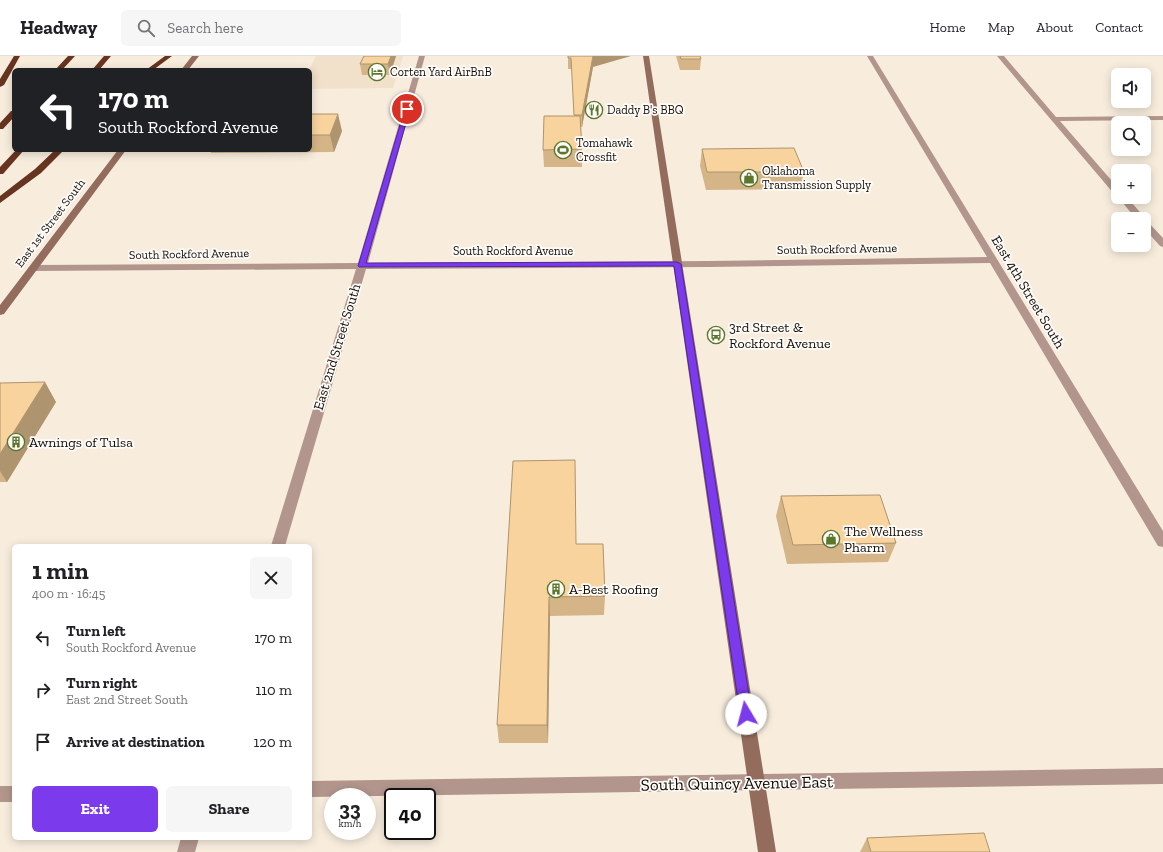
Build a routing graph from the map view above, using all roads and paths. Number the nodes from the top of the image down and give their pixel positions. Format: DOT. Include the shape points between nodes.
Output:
graph roads {
  1 [pos="17,56"];
  2 [pos="72,56"];
  3 [pos="108,56"];
  4 [pos="168,56"];
  5 [pos="196,56"];
  6 [pos="422,56"];
  7 [pos="646,56"];
  8 [pos="870,56"];
  9 [pos="1000,56"];
  10 [pos="60,68"];
  11 [pos="97,68"];
  12 [pos="151,68"];
  13 [pos="186,68"];
  14 [pos="0,85"];
  15 [pos="12,115"];
  16 [pos="1163,118"];
  17 [pos="1054,119"];
  18 [pos="0,127"];
  19 [pos="18,152"];
  20 [pos="58,152"];
  21 [pos="120,152"];
  22 [pos="0,172"];
  23 [pos="1111,185"];
  24 [pos="0,200"];
  25 [pos="1128,204"];
  26 [pos="1135,212"];
  27 [pos="1151,231"];
  28 [pos="1163,244"];
  29 [pos="993,260"];
  30 [pos="677,264"];
  31 [pos="362,266"];
  32 [pos="33,268"];
  33 [pos="0,312"];
  34 [pos="1163,542"];
  35 [pos="279,544"];
  36 [pos="1163,776"];
  37 [pos="756,782"];
  38 [pos="312,789"];
  39 [pos="0,794"];
  40 [pos="12,794"];
  41 [pos="189,840"];
  42 [pos="186,852"];
  43 [pos="767,852"];
  1 -- 14 [label="highway"];
  2 -- 10 [label="highway"];
  3 -- 11 [label="highway"];
  4 -- 12 [label="highway"];
  5 -- 13 [label="street"];
  6 -- 31 [label="street, East 2nd Street South"];
  7 -- 30 [label="street"];
  8 -- 29 [label="street, East 4th Street South"];
  9 -- 17 [label="street"];
  15 -- 18 [label="highway"];
  16 -- 17 [label="street"];
  17 -- 23 [label="street"];
  19 -- 22 [label="highway"];
  20 -- 24 [label="highway"];
  21 -- 32 [label="street, East 1st Street South"];
  25 -- 26 [label="street"];
  27 -- 28 [label="street"];
  29 -- 30 [label="street, South Rockford Avenue"];
  29 -- 34 [label="street, East 4th Street South"];
  30 -- 31 [label="street, South Rockford Avenue"];
  30 -- 37 [label="street"];
  31 -- 32 [label="street, South Rockford Avenue"];
  31 -- 35 [label="street, East 2nd Street South"];
  32 -- 33 [label="street, East 1st Street South"];
  36 -- 37 [label="street, South Quincy Avenue East"];
  37 -- 38 [label="street, South Quincy Avenue East"];
  37 -- 43 [label="street"];
  39 -- 40 [label="street"];
  41 -- 42 [label="street"];
}
